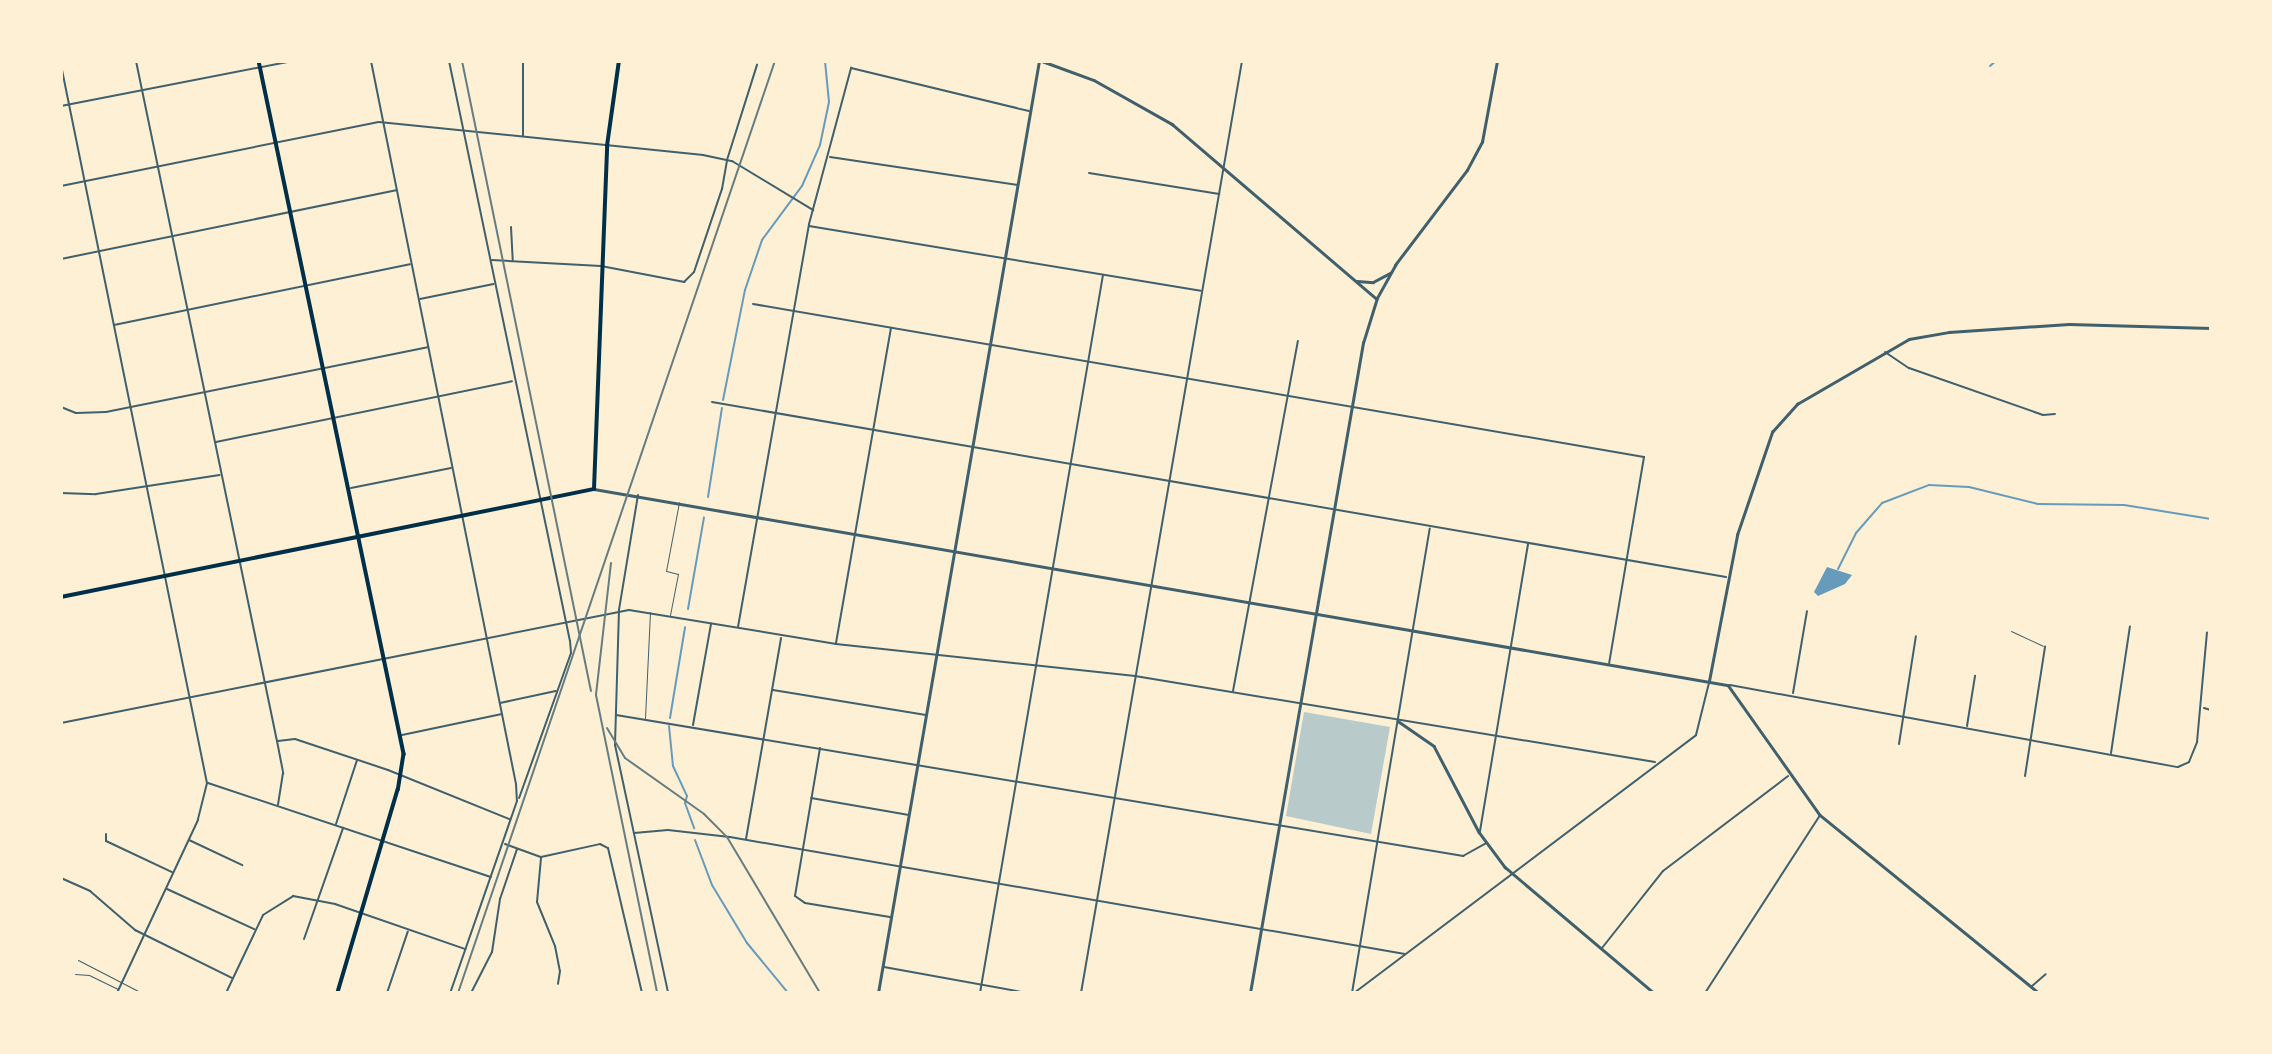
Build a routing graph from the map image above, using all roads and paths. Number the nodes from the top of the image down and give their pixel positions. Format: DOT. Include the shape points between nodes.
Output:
graph roads {
  1 [pos="136,61"];
  2 [pos="259,61"];
  3 [pos="293,61"];
  4 [pos="371,61"];
  5 [pos="449,61"];
  6 [pos="523,61"];
  7 [pos="619,61"];
  8 [pos="1040,61"];
  9 [pos="1242,61"];
  10 [pos="1497,61"];
  11 [pos="61,65"];
  12 [pos="757,65"];
  13 [pos="261,68"];
  14 [pos="142,92"];
  15 [pos="69,105"];
  16 [pos="61,106"];
  17 [pos="1030,111"];
  18 [pos="383,122"];
  19 [pos="463,132"];
  20 [pos="523,137"];
  21 [pos="276,142"];
  22 [pos="607,146"];
  23 [pos="829,157"];
  24 [pos="727,160"];
  25 [pos="159,167"];
  26 [pos="1223,168"];
  27 [pos="1089,173"];
  28 [pos="85,182"];
  29 [pos="1018,185"];
  30 [pos="61,186"];
  31 [pos="396,190"];
  32 [pos="1219,194"];
  33 [pos="813,210"];
  34 [pos="290,211"];
  35 [pos="808,226"];
  36 [pos="511,227"];
  37 [pos="173,233"];
  38 [pos="98,249"];
  39 [pos="61,258"];
  40 [pos="1005,259"];
  41 [pos="490,260"];
  42 [pos="513,261"];
  43 [pos="411,264"];
  44 [pos="601,266"];
  45 [pos="1390,274"];
  46 [pos="1103,275"];
  47 [pos="1356,281"];
  48 [pos="306,284"];
  49 [pos="494,284"];
  50 [pos="1203,292"];
  51 [pos="1377,298"];
  52 [pos="418,299"];
  53 [pos="752,304"];
  54 [pos="187,306"];
  55 [pos="792,310"];
  56 [pos="113,325"];
  57 [pos="891,328"];
  58 [pos="2211,328"];
  59 [pos="1297,341"];
  60 [pos="990,345"];
  61 [pos="427,347"];
  62 [pos="1885,352"];
  63 [pos="1087,361"];
  64 [pos="324,368"];
  65 [pos="1187,378"];
  66 [pos="514,381"];
  67 [pos="205,391"];
  68 [pos="1286,393"];
  69 [pos="437,396"];
  70 [pos="712,402"];
  71 [pos="1350,406"];
  72 [pos="61,407"];
  73 [pos="130,407"];
  74 [pos="2055,414"];
  75 [pos="773,415"];
  76 [pos="334,417"];
  77 [pos="873,430"];
  78 [pos="215,443"];
  79 [pos="972,447"];
  80 [pos="1070,464"];
  81 [pos="451,468"];
  82 [pos="221,475"];
  83 [pos="1168,480"];
  84 [pos="146,486"];
  85 [pos="350,488"];
  86 [pos="594,489"];
  87 [pos="61,494"];
  88 [pos="638,495"];
  89 [pos="1267,498"];
  90 [pos="542,501"];
  91 [pos="678,502"];
  92 [pos="1332,509"];
  93 [pos="461,517"];
  94 [pos="757,517"];
  95 [pos="1430,527"];
  96 [pos="855,533"];
  97 [pos="361,537"];
  98 [pos="1528,543"];
  99 [pos="954,550"];
  100 [pos="1627,560"];
  101 [pos="239,562"];
  102 [pos="1053,567"];
  103 [pos="164,577"];
  104 [pos="1726,577"];
  105 [pos="1152,584"];
  106 [pos="61,597"];
  107 [pos="1249,600"];
  108 [pos="619,610"];
  109 [pos="1807,611"];
  110 [pos="650,612"];
  111 [pos="1315,612"];
  112 [pos="670,615"];
  113 [pos="567,619"];
  114 [pos="711,623"];
  115 [pos="2130,626"];
  116 [pos="738,627"];
  117 [pos="1412,630"];
  118 [pos="2011,631"];
  119 [pos="2207,632"];
  120 [pos="485,636"];
  121 [pos="781,636"];
  122 [pos="1916,636"];
  123 [pos="836,644"];
  124 [pos="1512,645"];
  125 [pos="2045,647"];
  126 [pos="937,653"];
  127 [pos="385,657"];
  128 [pos="1036,662"];
  129 [pos="1609,663"];
  130 [pos="1135,676"];
  131 [pos="1975,676"];
  132 [pos="1709,681"];
  133 [pos="264,682"];
  134 [pos="1728,685"];
  135 [pos="772,690"];
  136 [pos="557,691"];
  137 [pos="1233,692"];
  138 [pos="1793,694"];
  139 [pos="188,697"];
  140 [pos="499,703"];
  141 [pos="1299,704"];
  142 [pos="2203,708"];
  143 [pos="2211,710"];
  144 [pos="502,714"];
  145 [pos="926,715"];
  146 [pos="1903,716"];
  147 [pos="615,717"];
  148 [pos="645,718"];
  149 [pos="1398,721"];
  150 [pos="61,723"];
  151 [pos="693,726"];
  152 [pos="1966,727"];
  153 [pos="401,735"];
  154 [pos="1496,736"];
  155 [pos="764,737"];
  156 [pos="2031,738"];
  157 [pos="277,741"];
  158 [pos="1899,744"];
  159 [pos="820,747"];
  160 [pos="2111,754"];
  161 [pos="357,760"];
  162 [pos="1655,762"];
  163 [pos="918,764"];
  164 [pos="402,775"];
  165 [pos="1788,776"];
  166 [pos="2025,776"];
  167 [pos="1016,779"];
  168 [pos="207,783"];
  169 [pos="810,797"];
  170 [pos="1115,797"];
  171 [pos="517,801"];
  172 [pos="278,805"];
  173 [pos="909,815"];
  174 [pos="1819,815"];
  175 [pos="511,820"];
  176 [pos="336,825"];
  177 [pos="1278,825"];
  178 [pos="343,827"];
  179 [pos="1479,832"];
  180 [pos="634,833"];
  181 [pos="106,835"];
  182 [pos="188,840"];
  183 [pos="746,840"];
  184 [pos="382,841"];
  185 [pos="1376,842"];
  186 [pos="504,843"];
  187 [pos="1486,843"];
  188 [pos="517,849"];
  189 [pos="801,849"];
  190 [pos="541,857"];
  191 [pos="242,865"];
  192 [pos="900,866"];
  193 [pos="173,873"];
  194 [pos="1513,874"];
  195 [pos="491,877"];
  196 [pos="61,878"];
  197 [pos="999,883"];
  198 [pos="166,888"];
  199 [pos="318,900"];
  200 [pos="1097,900"];
  201 [pos="360,913"];
  202 [pos="891,917"];
  203 [pos="255,929"];
  204 [pos="1261,929"];
  205 [pos="408,930"];
  206 [pos="144,935"];
  207 [pos="304,939"];
  208 [pos="1360,945"];
  209 [pos="1601,948"];
  210 [pos="465,949"];
  211 [pos="1405,954"];
  212 [pos="78,960"];
  213 [pos="883,967"];
  214 [pos="75,974"];
  215 [pos="2046,974"];
  216 [pos="233,978"];
  217 [pos="123,981"];
  218 [pos="558,984"];
  219 [pos="981,985"];
  220 [pos="2031,987"];
  221 [pos="118,989"];
  222 [pos="117,993"];
  223 [pos="142,993"];
  224 [pos="226,993"];
  225 [pos="338,993"];
  226 [pos="387,993"];
  227 [pos="450,993"];
  228 [pos="471,993"];
  229 [pos="642,993"];
  230 [pos="668,993"];
  231 [pos="878,993"];
  232 [pos="980,993"];
  233 [pos="1027,993"];
  234 [pos="1081,993"];
  235 [pos="1250,993"];
  236 [pos="1353,993"];
  237 [pos="1654,993"];
  238 [pos="1704,993"];
  239 [pos="2039,993"];
  1 -- 14 [label="street"];
  2 -- 13 [label="main road"];
  3 -- 13 [label="street"];
  4 -- 18 [label="street"];
  5 -- 19 [label="street"];
  6 -- 20 [label="street"];
  7 -- 22 [label="main road"];
  8 -- 17 [label="street"];
  8 -- 26 [label="street" via="1134,100 1172,124"];
  9 -- 26 [label="street"];
  10 -- 45 [label="street" via="1491,113 1475,157"];
  11 -- 15 [label="street"];
  12 -- 24 [label="street"];
  13 -- 14 [label="street"];
  13 -- 21 [label="main road"];
  14 -- 15 [label="street"];
  14 -- 25 [label="street"];
  15 -- 16 [label="street"];
  15 -- 28 [label="street"];
  17 -- 23 [label="street" via="852,68"];
  17 -- 29 [label="street"];
  18 -- 19 [label="street"];
  18 -- 21 [label="street"];
  18 -- 31 [label="street"];
  19 -- 20 [label="street"];
  19 -- 41 [label="street"];
  20 -- 22 [label="street"];
  21 -- 25 [label="street"];
  21 -- 34 [label="main road"];
  22 -- 24 [label="street"];
  22 -- 44 [label="main road"];
  23 -- 29 [label="street"];
  23 -- 33 [label="street"];
  24 -- 33 [label="street"];
  24 -- 44 [label="street" via="694,272 684,282"];
  25 -- 28 [label="street"];
  25 -- 37 [label="street"];
  26 -- 32 [label="street"];
  26 -- 47 [label="street"];
  27 -- 32 [label="street"];
  28 -- 30 [label="street"];
  28 -- 38 [label="street"];
  29 -- 40 [label="street"];
  31 -- 34 [label="street"];
  31 -- 43 [label="street"];
  32 -- 50 [label="street"];
  33 -- 35 [label="street"];
  34 -- 37 [label="street"];
  34 -- 48 [label="main road"];
  35 -- 40 [label="street"];
  35 -- 55 [label="street"];
  36 -- 42 [label="street"];
  37 -- 38 [label="street"];
  37 -- 54 [label="street"];
  38 -- 39 [label="street"];
  38 -- 56 [label="street"];
  40 -- 46 [label="street"];
  40 -- 60 [label="street"];
  41 -- 42 [label="street"];
  41 -- 49 [label="street"];
  42 -- 44 [label="street"];
  43 -- 48 [label="street"];
  43 -- 52 [label="street"];
  44 -- 86 [label="main road"];
  45 -- 47 [label="street" via="1373,282"];
  45 -- 51 [label="street"];
  46 -- 50 [label="street"];
  46 -- 63 [label="street"];
  47 -- 51 [label="street"];
  48 -- 54 [label="street"];
  48 -- 64 [label="main road"];
  49 -- 52 [label="street"];
  49 -- 66 [label="street"];
  50 -- 65 [label="street"];
  51 -- 71 [label="street"];
  52 -- 61 [label="street"];
  53 -- 55 [label="street"];
  54 -- 56 [label="street"];
  54 -- 67 [label="street"];
  55 -- 57 [label="street"];
  55 -- 75 [label="street"];
  56 -- 73 [label="street"];
  57 -- 60 [label="street"];
  57 -- 77 [label="street"];
  58 -- 62 [label="street" via="2069,324 2003,328 1909,339"];
  59 -- 68 [label="street"];
  60 -- 63 [label="street"];
  60 -- 79 [label="street"];
  61 -- 64 [label="street"];
  61 -- 69 [label="street"];
  62 -- 74 [label="street" via="1909,368 2042,415"];
  62 -- 104 [label="street" via="1784,415 1772,432"];
  63 -- 65 [label="street"];
  63 -- 80 [label="street"];
  64 -- 67 [label="street"];
  64 -- 76 [label="main road"];
  65 -- 68 [label="street"];
  65 -- 83 [label="street"];
  66 -- 69 [label="street"];
  66 -- 90 [label="street"];
  67 -- 73 [label="street"];
  67 -- 78 [label="street"];
  68 -- 71 [label="street"];
  68 -- 89 [label="street"];
  69 -- 76 [label="street"];
  69 -- 81 [label="street"];
  70 -- 75 [label="street"];
  71 -- 92 [label="street"];
  71 -- 100 [label="street" via="1644,457"];
  72 -- 73 [label="street" via="92,413"];
  73 -- 84 [label="street"];
  75 -- 77 [label="street"];
  75 -- 94 [label="street"];
  76 -- 78 [label="street"];
  76 -- 85 [label="main road"];
  77 -- 79 [label="street"];
  77 -- 96 [label="street"];
  78 -- 82 [label="street"];
  79 -- 80 [label="street"];
  79 -- 99 [label="street"];
  80 -- 83 [label="street"];
  80 -- 102 [label="street"];
  81 -- 85 [label="street"];
  81 -- 93 [label="street"];
  82 -- 84 [label="street"];
  82 -- 101 [label="street"];
  83 -- 89 [label="street"];
  83 -- 105 [label="street"];
  84 -- 87 [label="street"];
  84 -- 103 [label="street"];
  85 -- 97 [label="main road"];
  86 -- 88 [label="street"];
  86 -- 90 [label="main road"];
  88 -- 91 [label="street"];
  88 -- 108 [label="street"];
  89 -- 92 [label="street"];
  89 -- 107 [label="street"];
  90 -- 93 [label="main road"];
  90 -- 113 [label="street"];
  91 -- 94 [label="street"];
  91 -- 112 [label="lane" via="666,571 678,574"];
  92 -- 95 [label="street"];
  92 -- 111 [label="street"];
  93 -- 97 [label="main road"];
  93 -- 120 [label="street"];
  94 -- 96 [label="street"];
  94 -- 116 [label="street"];
  95 -- 98 [label="street"];
  95 -- 117 [label="street"];
  96 -- 99 [label="street"];
  96 -- 123 [label="street"];
  97 -- 101 [label="main road"];
  97 -- 127 [label="main road"];
  98 -- 100 [label="street"];
  98 -- 124 [label="street"];
  99 -- 102 [label="street"];
  99 -- 126 [label="street"];
  100 -- 104 [label="street"];
  100 -- 129 [label="street"];
  101 -- 103 [label="main road"];
  101 -- 133 [label="street"];
  102 -- 105 [label="street"];
  102 -- 128 [label="street"];
  103 -- 106 [label="main road"];
  103 -- 139 [label="street"];
  104 -- 132 [label="street"];
  105 -- 107 [label="street"];
  105 -- 130 [label="street"];
  107 -- 111 [label="street"];
  107 -- 137 [label="street"];
  108 -- 110 [label="street"];
  108 -- 113 [label="street"];
  108 -- 147 [label="street"];
  109 -- 138 [label="street"];
  110 -- 112 [label="street"];
  110 -- 148 [label="lane"];
  111 -- 117 [label="street"];
  111 -- 141 [label="street"];
  112 -- 114 [label="street"];
  113 -- 120 [label="street"];
  113 -- 136 [label="street" via="571,653"];
  114 -- 116 [label="street"];
  114 -- 151 [label="street"];
  115 -- 160 [label="street"];
  116 -- 121 [label="street"];
  117 -- 124 [label="street"];
  117 -- 149 [label="street"];
  118 -- 125 [label="lane"];
  119 -- 142 [label="street"];
  120 -- 127 [label="street"];
  120 -- 140 [label="street"];
  121 -- 123 [label="street"];
  121 -- 135 [label="street"];
  122 -- 146 [label="street"];
  123 -- 126 [label="street"];
  124 -- 129 [label="street"];
  124 -- 154 [label="street"];
  125 -- 156 [label="street"];
  126 -- 128 [label="street"];
  126 -- 145 [label="street"];
  127 -- 133 [label="street"];
  127 -- 153 [label="main road"];
  128 -- 130 [label="street"];
  128 -- 167 [label="street"];
  129 -- 132 [label="street"];
  130 -- 137 [label="street"];
  130 -- 170 [label="street"];
  131 -- 152 [label="street"];
  132 -- 134 [label="street"];
  132 -- 162 [label="street" via="1696,735"];
  133 -- 139 [label="street"];
  133 -- 157 [label="street"];
  134 -- 138 [label="street"];
  134 -- 165 [label="street"];
  135 -- 145 [label="street"];
  135 -- 155 [label="street"];
  136 -- 140 [label="street"];
  136 -- 171 [label="street"];
  137 -- 141 [label="street"];
  138 -- 146 [label="street"];
  139 -- 150 [label="street"];
  139 -- 168 [label="street"];
  140 -- 144 [label="street"];
  141 -- 149 [label="street"];
  141 -- 177 [label="street"];
  142 -- 143 [label="street"];
  142 -- 160 [label="street" via="2193,757 2185,765"];
  144 -- 153 [label="street"];
  144 -- 171 [label="street"];
  145 -- 163 [label="street"];
  146 -- 152 [label="street"];
  146 -- 158 [label="street"];
  147 -- 148 [label="street"];
  147 -- 180 [label="street" via="617,757"];
  148 -- 151 [label="street"];
  149 -- 154 [label="street"];
  149 -- 179 [label="street" via="1434,746"];
  149 -- 185 [label="street"];
  151 -- 155 [label="street"];
  152 -- 156 [label="street"];
  153 -- 164 [label="main road"];
  154 -- 162 [label="street"];
  154 -- 179 [label="street"];
  155 -- 159 [label="street"];
  155 -- 183 [label="street"];
  156 -- 160 [label="street"];
  156 -- 166 [label="street"];
  157 -- 161 [label="street" via="295,739"];
  157 -- 172 [label="street" via="283,773"];
  159 -- 163 [label="street"];
  159 -- 169 [label="street"];
  161 -- 164 [label="street"];
  161 -- 176 [label="street"];
  162 -- 194 [label="street"];
  163 -- 167 [label="street"];
  163 -- 173 [label="street"];
  164 -- 175 [label="street"];
  164 -- 184 [label="main road"];
  165 -- 174 [label="street"];
  165 -- 209 [label="street" via="1663,871"];
  167 -- 170 [label="street"];
  167 -- 197 [label="street"];
  168 -- 172 [label="street"];
  168 -- 182 [label="street"];
  169 -- 173 [label="street"];
  169 -- 189 [label="street"];
  170 -- 177 [label="street"];
  170 -- 200 [label="street"];
  171 -- 175 [label="street"];
  172 -- 176 [label="street"];
  173 -- 192 [label="street"];
  174 -- 220 [label="street"];
  174 -- 238 [label="street"];
  175 -- 186 [label="street"];
  176 -- 178 [label="street"];
  177 -- 185 [label="street"];
  177 -- 204 [label="street"];
  178 -- 184 [label="street"];
  178 -- 199 [label="street"];
  179 -- 187 [label="street"];
  180 -- 183 [label="street" via="679,830"];
  180 -- 230 [label="street"];
  181 -- 193 [label="street" via="106,841"];
  182 -- 191 [label="street"];
  182 -- 193 [label="street"];
  183 -- 189 [label="street"];
  184 -- 195 [label="street"];
  184 -- 201 [label="main road"];
  185 -- 187 [label="street" via="1463,856"];
  185 -- 208 [label="street"];
  186 -- 188 [label="street"];
  186 -- 195 [label="street"];
  187 -- 194 [label="street"];
  188 -- 190 [label="street"];
  188 -- 228 [label="street" via="500,899 492,952"];
  189 -- 192 [label="street"];
  189 -- 202 [label="street" via="794,889 797,899"];
  190 -- 218 [label="street" via="537,902 555,946"];
  190 -- 229 [label="street" via="607,846"];
  192 -- 197 [label="street"];
  192 -- 202 [label="street"];
  193 -- 198 [label="street"];
  194 -- 209 [label="street"];
  194 -- 211 [label="street"];
  195 -- 210 [label="street"];
  196 -- 206 [label="street" via="90,891"];
  197 -- 200 [label="street"];
  197 -- 219 [label="street"];
  198 -- 203 [label="street"];
  198 -- 206 [label="street"];
  199 -- 201 [label="street"];
  199 -- 203 [label="street" via="283,899"];
  199 -- 207 [label="street"];
  200 -- 204 [label="street"];
  200 -- 234 [label="street"];
  201 -- 205 [label="street"];
  201 -- 225 [label="main road"];
  202 -- 213 [label="street"];
  203 -- 216 [label="street"];
  204 -- 208 [label="street"];
  204 -- 235 [label="street"];
  205 -- 210 [label="street"];
  205 -- 226 [label="street"];
  206 -- 216 [label="street"];
  206 -- 217 [label="street"];
  208 -- 211 [label="street"];
  208 -- 236 [label="street"];
  209 -- 237 [label="street"];
  210 -- 227 [label="street"];
  211 -- 236 [label="street"];
  212 -- 217 [label="lane"];
  213 -- 219 [label="street"];
  213 -- 231 [label="street"];
  214 -- 221 [label="lane" via="89,975"];
  215 -- 220 [label="street"];
  216 -- 224 [label="street"];
  217 -- 221 [label="street"];
  217 -- 223 [label="lane"];
  219 -- 232 [label="street"];
  219 -- 233 [label="street"];
  220 -- 239 [label="street"];
  221 -- 222 [label="street"];
}
